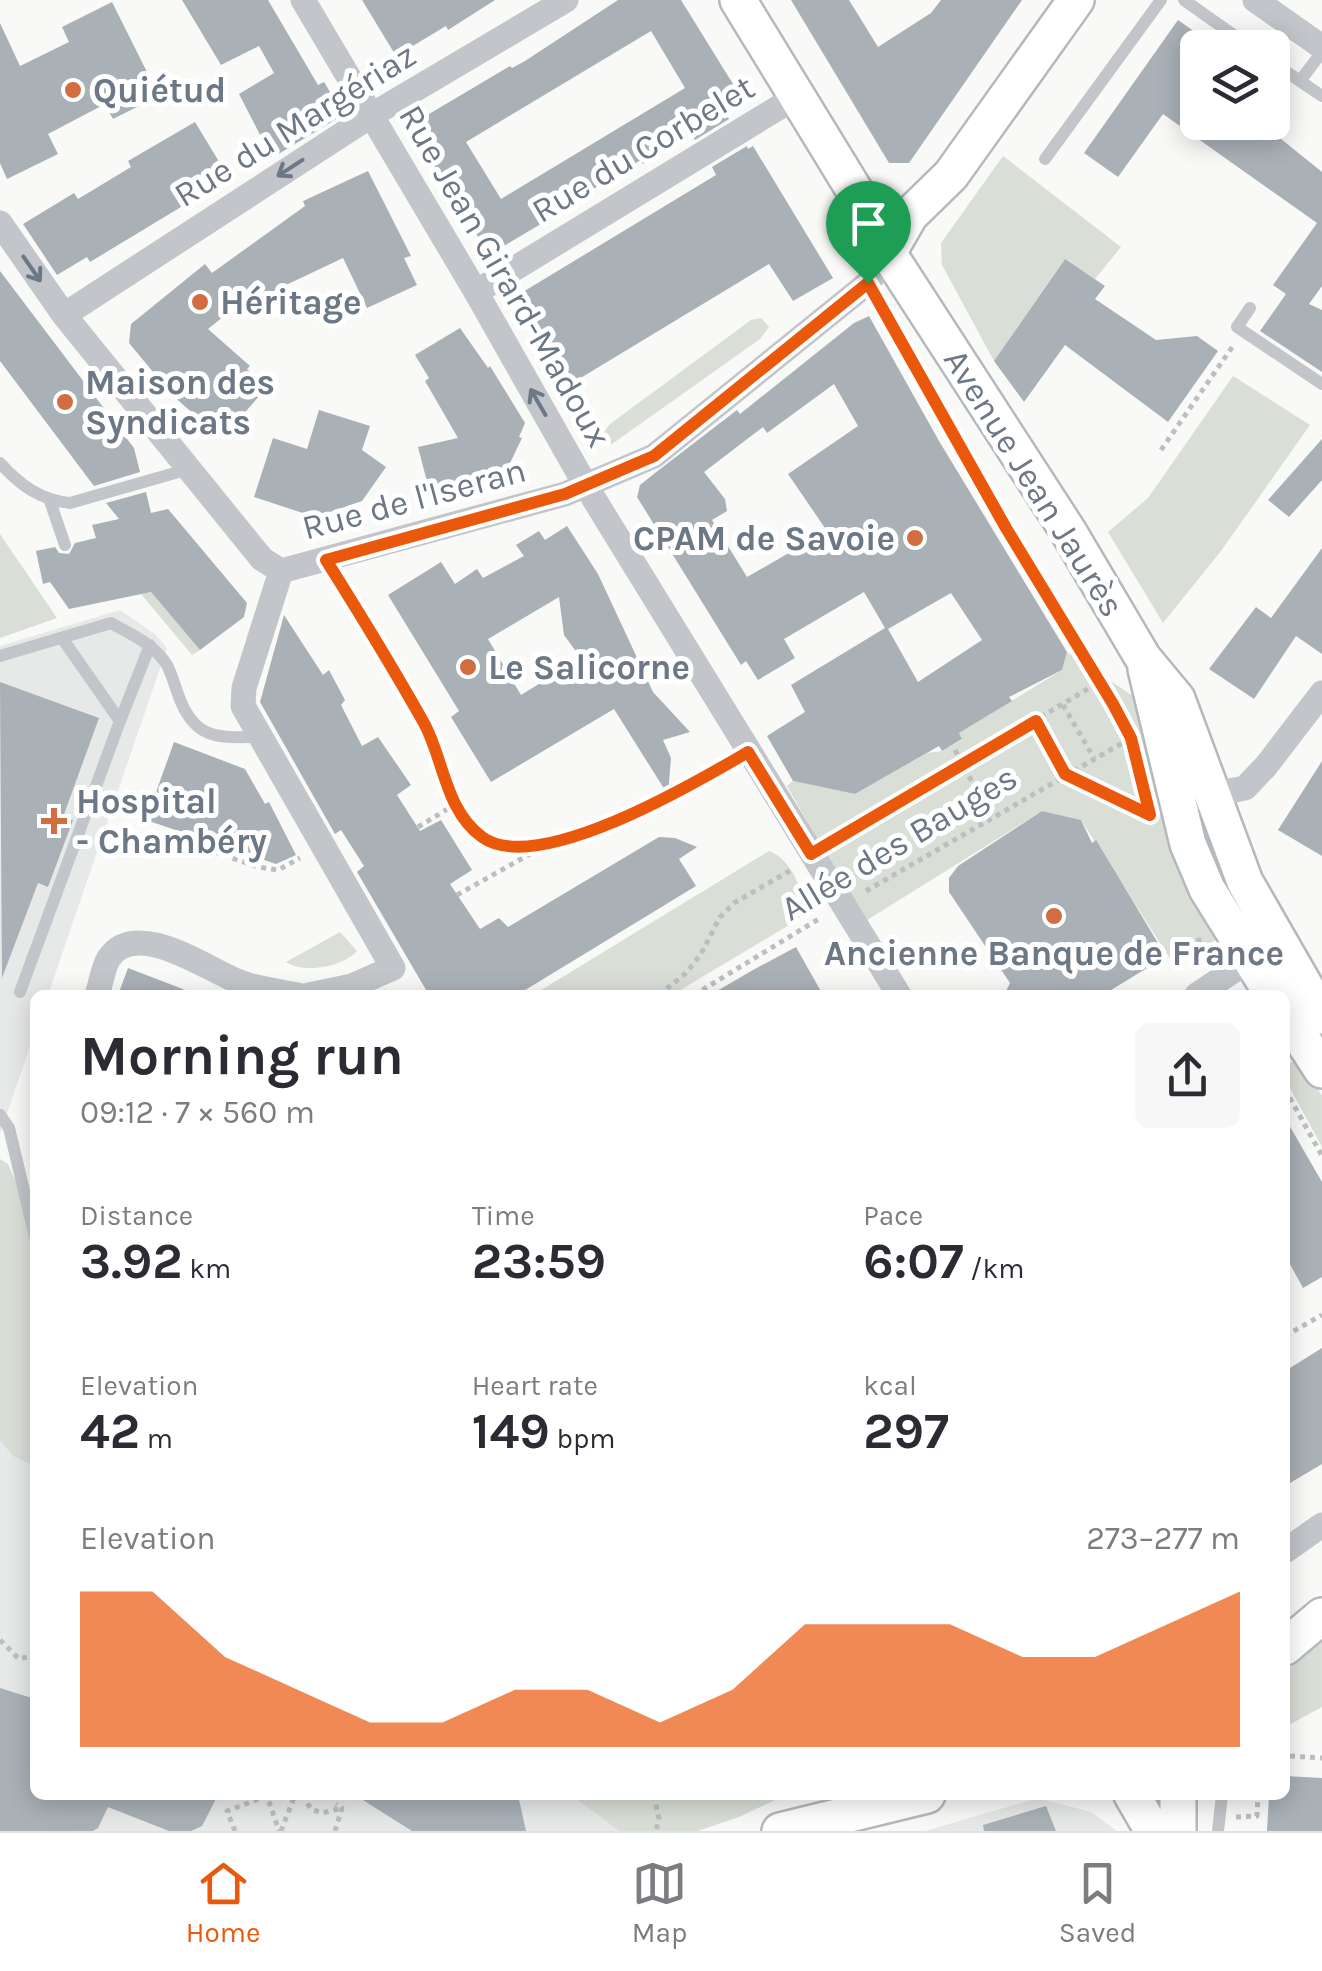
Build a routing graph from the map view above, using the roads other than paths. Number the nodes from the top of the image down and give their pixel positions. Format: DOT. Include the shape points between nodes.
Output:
graph roads {
  1 [pos="302,0"];
  2 [pos="566,0"];
  3 [pos="738,0"];
  4 [pos="1076,0"];
  5 [pos="1160,0"];
  6 [pos="1184,0"];
  7 [pos="1255,0"];
  8 [pos="1226,30"];
  9 [pos="1322,49"];
  10 [pos="1290,75"];
  11 [pos="1300,82"];
  12 [pos="1322,96"];
  13 [pos="796,97"];
  14 [pos="372,115"];
  15 [pos="1045,159"];
  16 [pos="0,224"];
  17 [pos="888,253"];
  18 [pos="476,292"];
  19 [pos="1250,308"];
  20 [pos="64,314"];
  21 [pos="1322,384"];
  22 [pos="0,463"];
  23 [pos="189,470"];
  24 [pos="586,486"];
  25 [pos="50,501"];
  26 [pos="65,545"];
  27 [pos="281,571"];
  28 [pos="62,638"];
  29 [pos="150,645"];
  30 [pos="0,656"];
  31 [pos="1322,692"];
  32 [pos="1155,718"];
  33 [pos="120,721"];
  34 [pos="259,737"];
  35 [pos="1213,796"];
  36 [pos="1160,798"];
  37 [pos="1263,951"];
  38 [pos="1208,988"];
  39 [pos="99,990"];
  40 [pos="274,990"];
  41 [pos="333,990"];
  42 [pos="896,990"];
  43 [pos="1271,990"];
  44 [pos="20,992"];
  45 [pos="1322,1016"];
  46 [pos="1290,1021"];
  47 [pos="1322,1070"];
  48 [pos="0,1115"];
  49 [pos="30,1216"];
  50 [pos="1322,1525"];
  51 [pos="1290,1547"];
  52 [pos="1322,1616"];
  53 [pos="1290,1643"];
  54 [pos="1135,1800"];
  55 [pos="1178,1800"];
  56 [pos="1221,1800"];
  57 [pos="863,1803"];
  58 [pos="780,1831"];
  59 [pos="825,1831"];
  60 [pos="1153,1831"];
  61 [pos="1178,1831"];
  62 [pos="1218,1831"];
  1 -- 14 [label="street, Rue Jean Girard-Madoux"];
  2 -- 14 [label="street, Rue du Margériaz"];
  3 -- 13 [label="main road, Avenue Jean Jaurès"];
  4 -- 17 [label="main road" via="951,175 910,215"];
  5 -- 15 [label="lane"];
  6 -- 8 [label="lane"];
  7 -- 9 [label="street"];
  9 -- 11 [label="lane"];
  10 -- 11 [label="lane"];
  11 -- 12 [label="lane"];
  13 -- 17 [label="main road, Avenue Jean Jaurès"];
  13 -- 18 [label="street, Rue du Corbelet"];
  14 -- 18 [label="street, Rue Jean Girard-Madoux"];
  14 -- 20 [label="street, Rue du Margériaz, one-way"];
  16 -- 20 [label="street, one-way"];
  17 -- 24 [label="street, Rue de l'Iseran" via="868,283 654,456"];
  17 -- 32 [label="main road, Avenue Jean Jaurès" via="1143,658"];
  24 -- 18 [label="street, Rue Jean Girard-Madoux, one-way"];
  19 -- 21 [label="lane" via="1238,327"];
  20 -- 23 [label="street"];
  22 -- 25 [label="lane"];
  23 -- 25 [label="lane" via="70,503"];
  23 -- 27 [label="street" via="262,560"];
  24 -- 27 [label="street, Rue de l'Iseran"];
  24 -- 42 [label="street, Rue Jean Girard-Madoux"];
  25 -- 26 [label="lane"];
  27 -- 34 [label="street, Rue de l'Iseran" via="244,688 243,706"];
  28 -- 29 [label="lane" via="111,623"];
  28 -- 30 [label="lane"];
  28 -- 33 [label="lane"];
  29 -- 33 [label="lane"];
  29 -- 34 [label="lane" via="200,730 213,737"];
  31 -- 35 [label="street" via="1245,788"];
  32 -- 35 [label="main road"];
  32 -- 36 [label="main road"];
  33 -- 44 [label="lane"];
  34 -- 41 [label="street, Rue de l'Iseran" via="393,968"];
  35 -- 36 [label="street"];
  35 -- 37 [label="main road"];
  36 -- 37 [label="main road" via="1207,889"];
  37 -- 38 [label="street"];
  37 -- 43 [label="main road"];
  37 -- 45 [label="main road"];
  39 -- 40 [label="street" via="109,958 124,945 144,943"];
  46 -- 47 [label="main road"];
  48 -- 49 [label="lane"];
  50 -- 51 [label="street"];
  52 -- 53 [label="main road"];
  54 -- 60 [label="main road"];
  55 -- 61 [label="main road"];
  56 -- 62 [label="lane"];
  57 -- 58 [label="main road"];
  57 -- 59 [label="main road"];
}
